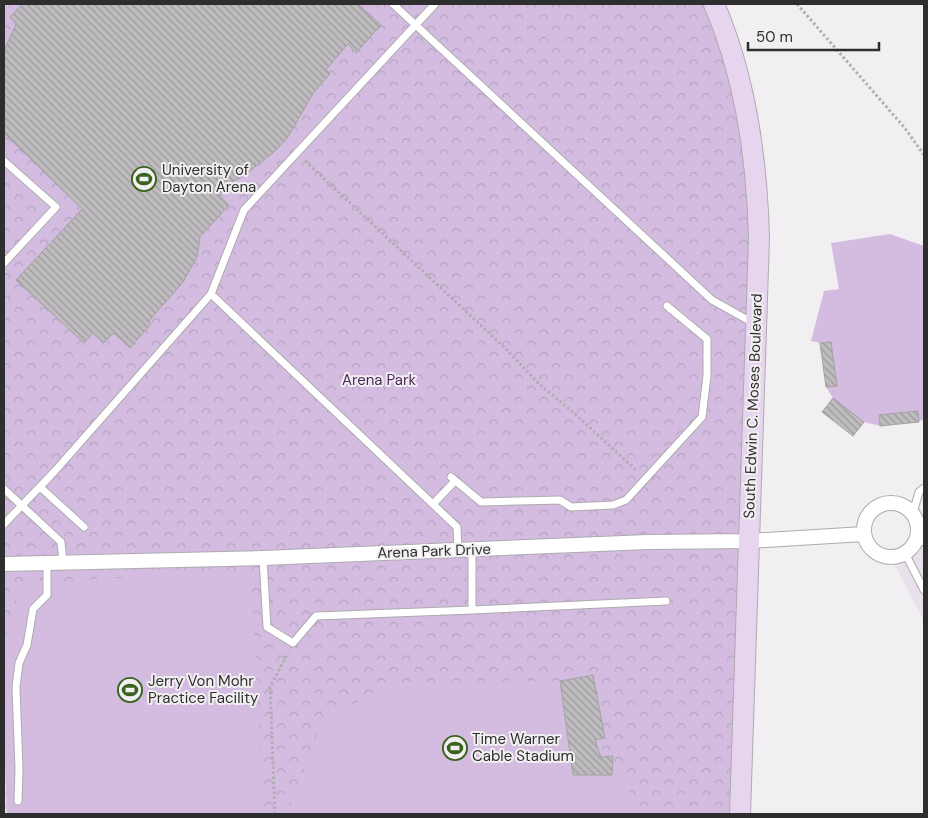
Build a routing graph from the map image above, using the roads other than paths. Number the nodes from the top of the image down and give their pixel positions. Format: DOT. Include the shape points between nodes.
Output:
graph roads {
  1 [pos="393,4"];
  2 [pos="434,4"];
  3 [pos="714,4"];
  4 [pos="415,25"];
  5 [pos="4,161"];
  6 [pos="4,263"];
  7 [pos="212,294"];
  8 [pos="667,306"];
  9 [pos="756,325"];
  10 [pos="40,487"];
  11 [pos="924,488"];
  12 [pos="4,489"];
  13 [pos="433,504"];
  14 [pos="22,506"];
  15 [pos="913,513"];
  16 [pos="4,524"];
  17 [pos="84,527"];
  18 [pos="864,534"];
  19 [pos="920,540"];
  20 [pos="748,541"];
  21 [pos="458,550"];
  22 [pos="472,550"];
  23 [pos="905,553"];
  24 [pos="263,558"];
  25 [pos="47,562"];
  26 [pos="63,562"];
  27 [pos="4,564"];
  28 [pos="924,590"];
  29 [pos="666,601"];
  30 [pos="472,610"];
  31 [pos="18,801"];
  32 [pos="740,814"];
  1 -- 4 [label="lane"];
  2 -- 4 [label="lane"];
  3 -- 9 [label="main road, South Edwin C. Moses Boulevard" via="736,68 752,132 759,221"];
  4 -- 7 [label="lane" via="244,210"];
  4 -- 9 [label="lane" via="712,300"];
  5 -- 6 [label="lane" via="56,207"];
  7 -- 10 [label="lane"];
  7 -- 13 [label="lane"];
  8 -- 13 [label="lane" via="707,339 702,417 621,503 571,507 560,500 481,502 453,479"];
  9 -- 20 [label="main road, South Edwin C. Moses Boulevard"];
  10 -- 14 [label="lane"];
  10 -- 17 [label="lane"];
  11 -- 15 [label="lane" via="919,492"];
  12 -- 14 [label="lane"];
  13 -- 21 [label="lane" via="457,527"];
  14 -- 16 [label="lane"];
  14 -- 26 [label="lane" via="61,542"];
  15 -- 18 [label="street" via="898,504 881,504 868,516"];
  15 -- 19 [label="street"];
  18 -- 20 [label="street, Arena Park Drive"];
  18 -- 23 [label="street" via="879,554 897,556"];
  19 -- 23 [label="street"];
  20 -- 22 [label="street, Arena Park Drive"];
  20 -- 32 [label="main road, South Edwin C. Moses Boulevard"];
  21 -- 22 [label="street, Arena Park Drive"];
  21 -- 24 [label="street, Arena Park Drive"];
  22 -- 30 [label="lane"];
  23 -- 28 [label="lane"];
  24 -- 26 [label="street, Arena Park Drive"];
  24 -- 30 [label="lane" via="267,627 293,643 316,616"];
  25 -- 26 [label="street, Arena Park Drive"];
  25 -- 27 [label="street, Arena Park Drive"];
  25 -- 31 [label="lane" via="47,595 33,609 16,687"];
  29 -- 30 [label="lane"];
}
